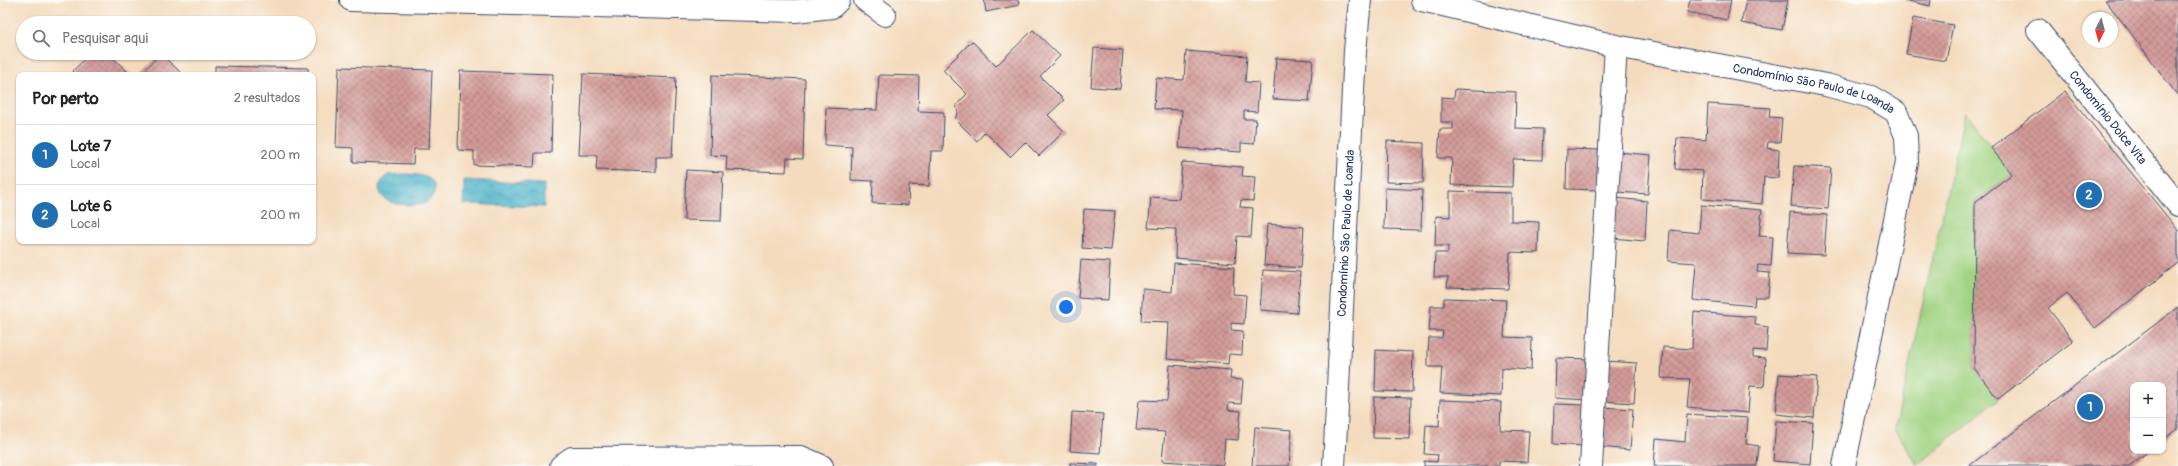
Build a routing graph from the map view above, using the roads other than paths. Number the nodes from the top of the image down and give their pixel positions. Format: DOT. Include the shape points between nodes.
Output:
graph roads {
  1 [pos="351,0"];
  2 [pos="839,0"];
  3 [pos="865,0"];
  4 [pos="1360,0"];
  5 [pos="1422,0"];
  6 [pos="885,15"];
  7 [pos="2038,30"];
  8 [pos="1616,46"];
  9 [pos="2178,205"];
  10 [pos="561,466"];
  11 [pos="822,466"];
  12 [pos="1334,466"];
  13 [pos="1591,466"];
  14 [pos="1844,466"];
  1 -- 2 [label="street" via="795,11 832,7"];
  3 -- 6 [label="street"];
  4 -- 12 [label="street, Condomínio São Paulo de Loanda" via="1354,59"];
  5 -- 8 [label="street, Condomínio São Paulo de Loanda"];
  7 -- 9 [label="street, Condomínio Dolce Vita"];
  8 -- 13 [label="street"];
  8 -- 14 [label="street, Condomínio São Paulo de Loanda" via="1826,85 1871,97 1896,112 1906,136 1907,162"];
  10 -- 11 [label="street" via="572,458 801,457"];
}
